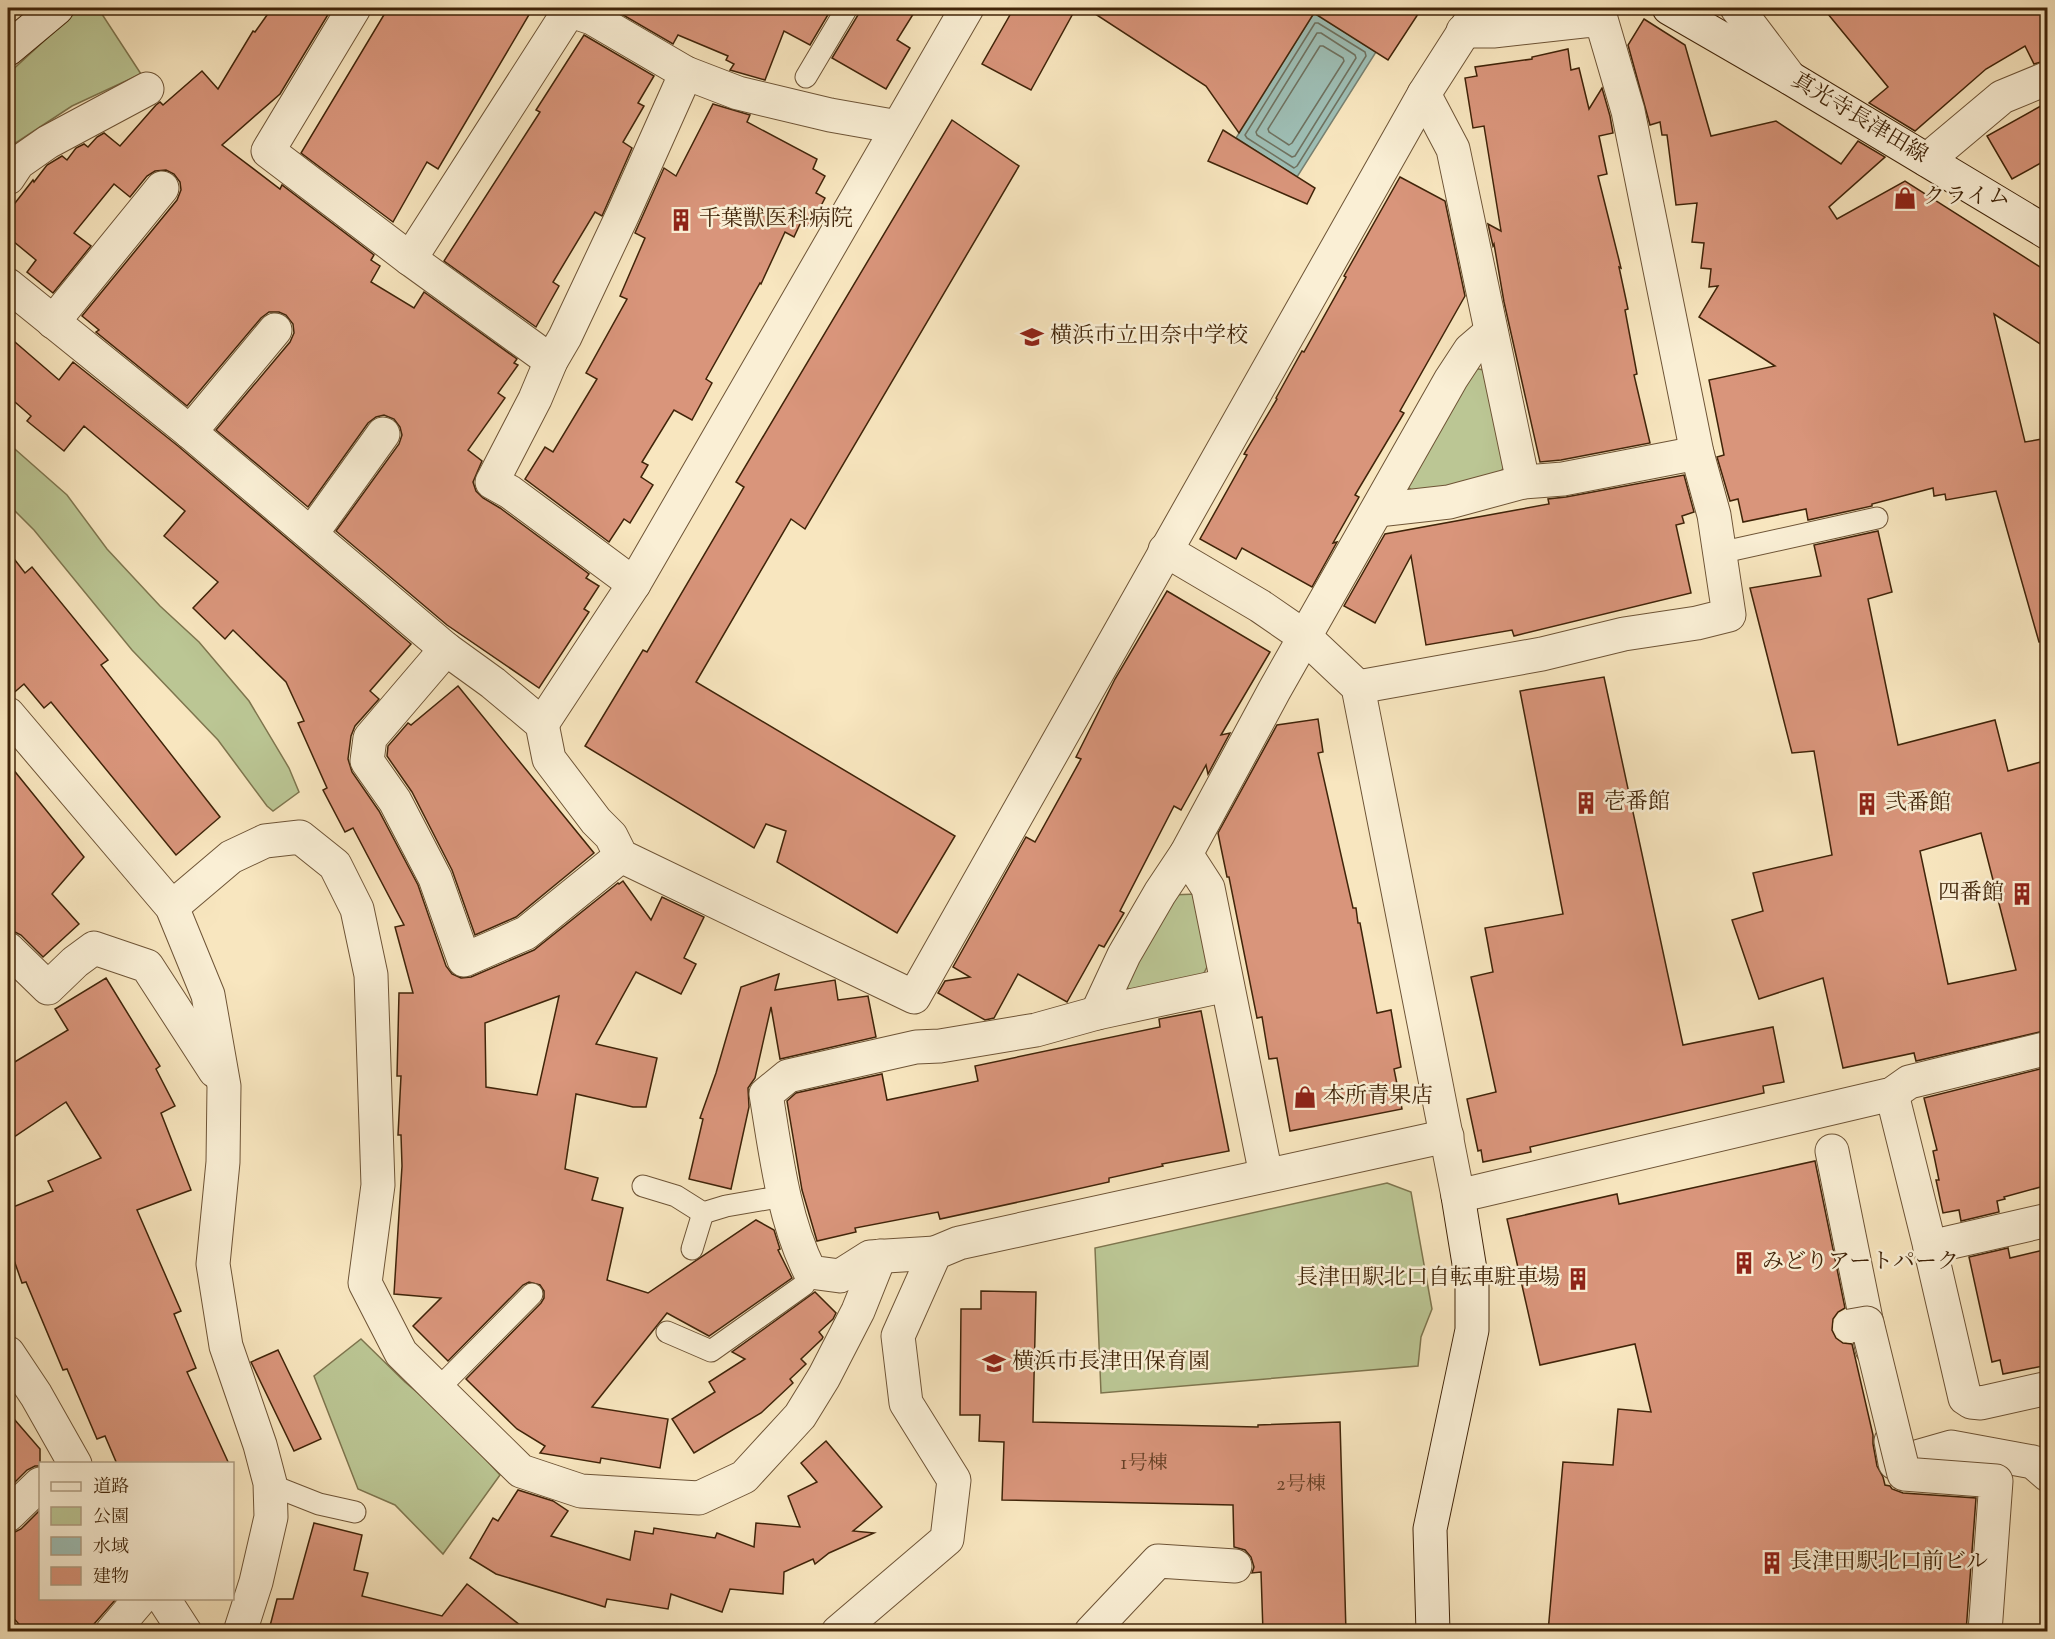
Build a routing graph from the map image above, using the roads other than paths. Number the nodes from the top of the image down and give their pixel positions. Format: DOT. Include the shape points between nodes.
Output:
graph roads {
  1 [pos="57,8"];
  2 [pos="354,8"];
  3 [pos="847,8"];
  4 [pos="967,8"];
  5 [pos="1669,8"];
  6 [pos="1737,8"];
  7 [pos="566,9"];
  8 [pos="1471,19"];
  9 [pos="8,49"];
  10 [pos="686,73"];
  11 [pos="806,77"];
  12 [pos="1790,78"];
  13 [pos="2048,78"];
  14 [pos="147,89"];
  15 [pos="1424,94"];
  16 [pos="898,128"];
  17 [pos="1927,160"];
  18 [pos="8,178"];
  19 [pos="162,188"];
  20 [pos="2048,233"];
  21 [pos="410,259"];
  22 [pos="8,285"];
  23 [pos="52,322"];
  24 [pos="275,330"];
  25 [pos="1491,332"];
  26 [pos="551,361"];
  27 [pos="190,432"];
  28 [pos="383,434"];
  29 [pos="1697,453"];
  30 [pos="1523,482"];
  31 [pos="1378,510"];
  32 [pos="1877,518"];
  33 [pos="312,533"];
  34 [pos="1165,550"];
  35 [pos="1719,553"];
  36 [pos="634,584"];
  37 [pos="1305,637"];
  38 [pos="446,649"];
  39 [pos="1358,687"];
  40 [pos="8,714"];
  41 [pos="542,724"];
  42 [pos="1186,854"];
  43 [pos="621,856"];
  44 [pos="172,907"];
  45 [pos="8,949"];
  46 [pos="1227,985"];
  47 [pos="914,997"];
  48 [pos="1097,1013"];
  49 [pos="916,1047"];
  50 [pos="2048,1048"];
  51 [pos="224,1086"];
  52 [pos="1892,1094"];
  53 [pos="1447,1136"];
  54 [pos="1832,1151"];
  55 [pos="1266,1175"];
  56 [pos="643,1186"];
  57 [pos="784,1196"];
  58 [pos="1458,1196"];
  59 [pos="702,1213"];
  60 [pos="2048,1220"];
  61 [pos="1930,1247"];
  62 [pos="692,1249"];
  63 [pos="935,1253"];
  64 [pos="880,1256"];
  65 [pos="810,1272"];
  66 [pos="532,1294"];
  67 [pos="1850,1326"];
  68 [pos="667,1332"];
  69 [pos="8,1353"];
  70 [pos="2048,1388"];
  71 [pos="438,1389"];
  72 [pos="69,1461"];
  73 [pos="2048,1475"];
  74 [pos="39,1485"];
  75 [pos="270,1491"];
  76 [pos="354,1512"];
  77 [pos="8,1515"];
  78 [pos="1235,1566"];
  79 [pos="140,1600"];
  80 [pos="164,1600"];
  81 [pos="112,1632"];
  82 [pos="184,1632"];
  83 [pos="240,1632"];
  84 [pos="837,1632"];
  85 [pos="1091,1632"];
  86 [pos="1433,1632"];
  87 [pos="1985,1632"];
  1 -- 9 [label="street"];
  2 -- 21 [label="street" via="268,151"];
  3 -- 11 [label="lane"];
  4 -- 16 [label="street"];
  5 -- 12 [label="street, 真光寺長津田線"];
  6 -- 12 [label="street"];
  7 -- 10 [label="street" via="592,18"];
  7 -- 21 [label="street"];
  8 -- 15 [label="street"];
  8 -- 29 [label="street" via="1493,31 1601,19 1628,111"];
  10 -- 16 [label="street" via="738,93"];
  10 -- 26 [label="street" via="628,204"];
  12 -- 17 [label="street, 真光寺長津田線"];
  13 -- 17 [label="street" via="2002,97"];
  14 -- 18 [label="street" via="48,142 18,163"];
  15 -- 25 [label="street" via="1453,149"];
  15 -- 34 [label="street"];
  16 -- 36 [label="street"];
  17 -- 20 [label="street, 真光寺長津田線"];
  19 -- 23 [label="street"];
  21 -- 26 [label="street"];
  22 -- 23 [label="street"];
  23 -- 27 [label="street"];
  24 -- 27 [label="street"];
  25 -- 30 [label="street"];
  25 -- 31 [label="street" via="1470,350 1451,378"];
  26 -- 36 [label="street" via="492,482"];
  27 -- 33 [label="street"];
  28 -- 33 [label="street"];
  29 -- 30 [label="street" via="1563,479"];
  29 -- 35 [label="street" via="1714,515"];
  30 -- 31 [label="street" via="1449,502"];
  31 -- 37 [label="street"];
  32 -- 35 [label="lane"];
  33 -- 38 [label="street"];
  34 -- 37 [label="street"];
  34 -- 47 [label="street"];
  35 -- 39 [label="street" via="1730,615"];
  36 -- 41 [label="street"];
  37 -- 39 [label="street"];
  37 -- 42 [label="street"];
  38 -- 41 [label="street"];
  38 -- 43 [label="street" via="370,738 367,761 396,801 435,878 465,960 526,933"];
  39 -- 53 [label="street"];
  40 -- 44 [label="street"];
  41 -- 43 [label="street" via="549,759 611,836"];
  42 -- 46 [label="street" via="1208,888"];
  42 -- 48 [label="street" via="1124,955"];
  43 -- 47 [label="street"];
  44 -- 51 [label="street" via="208,995"];
  44 -- 71 [label="street" via="231,857 265,841 300,837 335,865 357,909 371,975 378,1185 365,1283 400,1353"];
  45 -- 51 [label="street" via="48,988 94,948 147,966"];
  46 -- 48 [label="street"];
  46 -- 55 [label="street"];
  47 -- 49 [label="street"];
  48 -- 49 [label="street" via="1036,1030"];
  49 -- 57 [label="street" via="788,1076 766,1094"];
  50 -- 52 [label="street" via="1909,1082"];
  51 -- 75 [label="street" via="223,1162 213,1264 226,1346 260,1445"];
  52 -- 58 [label="street"];
  52 -- 61 [label="street"];
  53 -- 55 [label="street"];
  53 -- 58 [label="street"];
  54 -- 73 [label="street" via="1896,1463 1952,1447 2033,1462"];
  55 -- 63 [label="street" via="959,1243"];
  56 -- 59 [label="lane" via="676,1196"];
  57 -- 59 [label="lane"];
  57 -- 65 [label="street" via="797,1246"];
  58 -- 86 [label="street" via="1472,1282 1472,1330 1430,1529"];
  59 -- 62 [label="lane"];
  60 -- 61 [label="street"];
  61 -- 70 [label="street" via="1965,1398 1981,1403"];
  63 -- 64 [label="street"];
  63 -- 84 [label="street" via="898,1336 906,1403 954,1480 947,1539"];
  64 -- 65 [label="street" via="870,1257 840,1276"];
  64 -- 71 [label="street" via="853,1321 800,1416 744,1477 699,1498 580,1491 521,1471"];
  65 -- 68 [label="lane" via="804,1285 711,1352"];
  66 -- 71 [label="lane"];
  67 -- 87 [label="street, bridge" via="1867,1323 1904,1474 1996,1481"];
  69 -- 72 [label="street" via="36,1395"];
  74 -- 77 [label="street"];
  75 -- 76 [label="lane" via="281,1489"];
  75 -- 83 [label="street" via="271,1517"];
  78 -- 85 [label="street" via="1158,1561"];
  79 -- 81 [label="street"];
  80 -- 82 [label="street"];
}
